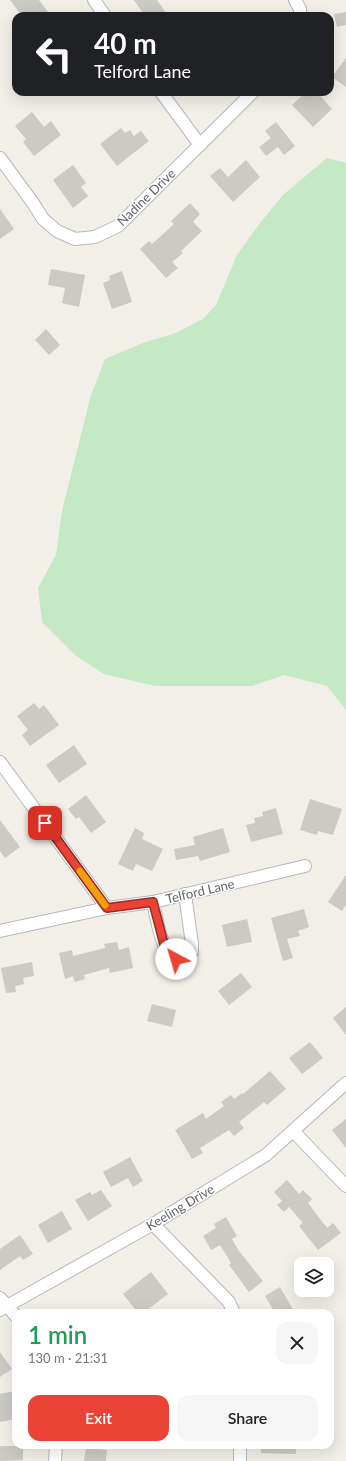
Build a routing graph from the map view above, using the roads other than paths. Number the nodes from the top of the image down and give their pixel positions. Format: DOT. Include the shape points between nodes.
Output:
graph roads {
  1 [pos="94,0"];
  2 [pos="295,0"];
  3 [pos="102,12"];
  4 [pos="300,12"];
  5 [pos="164,96"];
  6 [pos="249,96"];
  7 [pos="200,145"];
  8 [pos="0,158"];
  9 [pos="0,762"];
  10 [pos="305,866"];
  11 [pos="185,894"];
  12 [pos="153,902"];
  13 [pos="107,908"];
  14 [pos="0,931"];
  15 [pos="346,1083"];
  16 [pos="293,1131"];
  17 [pos="346,1186"];
  18 [pos="153,1224"];
  19 [pos="3,1305"];
  20 [pos="232,1309"];
  21 [pos="12,1313"];
  22 [pos="56,1449"];
  23 [pos="240,1449"];
  24 [pos="55,1461"];
  25 [pos="240,1461"];
  1 -- 3 [label="street"];
  2 -- 4 [label="street"];
  5 -- 7 [label="street"];
  6 -- 7 [label="street, Nadine Drive"];
  7 -- 8 [label="street, Nadine Drive" via="118,226 95,237 75,238 57,231 43,219"];
  9 -- 13 [label="street"];
  10 -- 11 [label="street, Telford Lane"];
  11 -- 12 [label="street, Telford Lane"];
  11 -- 12 [label="street" via="192,952 182,958 176,959 169,955 165,948"];
  12 -- 13 [label="street, Telford Lane"];
  13 -- 14 [label="street, Telford Lane"];
  15 -- 16 [label="street, Keeling Drive"];
  16 -- 17 [label="street"];
  16 -- 18 [label="street, Keeling Drive" via="266,1155"];
  18 -- 19 [label="street, Keeling Drive"];
  18 -- 20 [label="street" via="229,1302"];
  19 -- 21 [label="street"];
  22 -- 24 [label="street"];
  23 -- 25 [label="street"];
}
